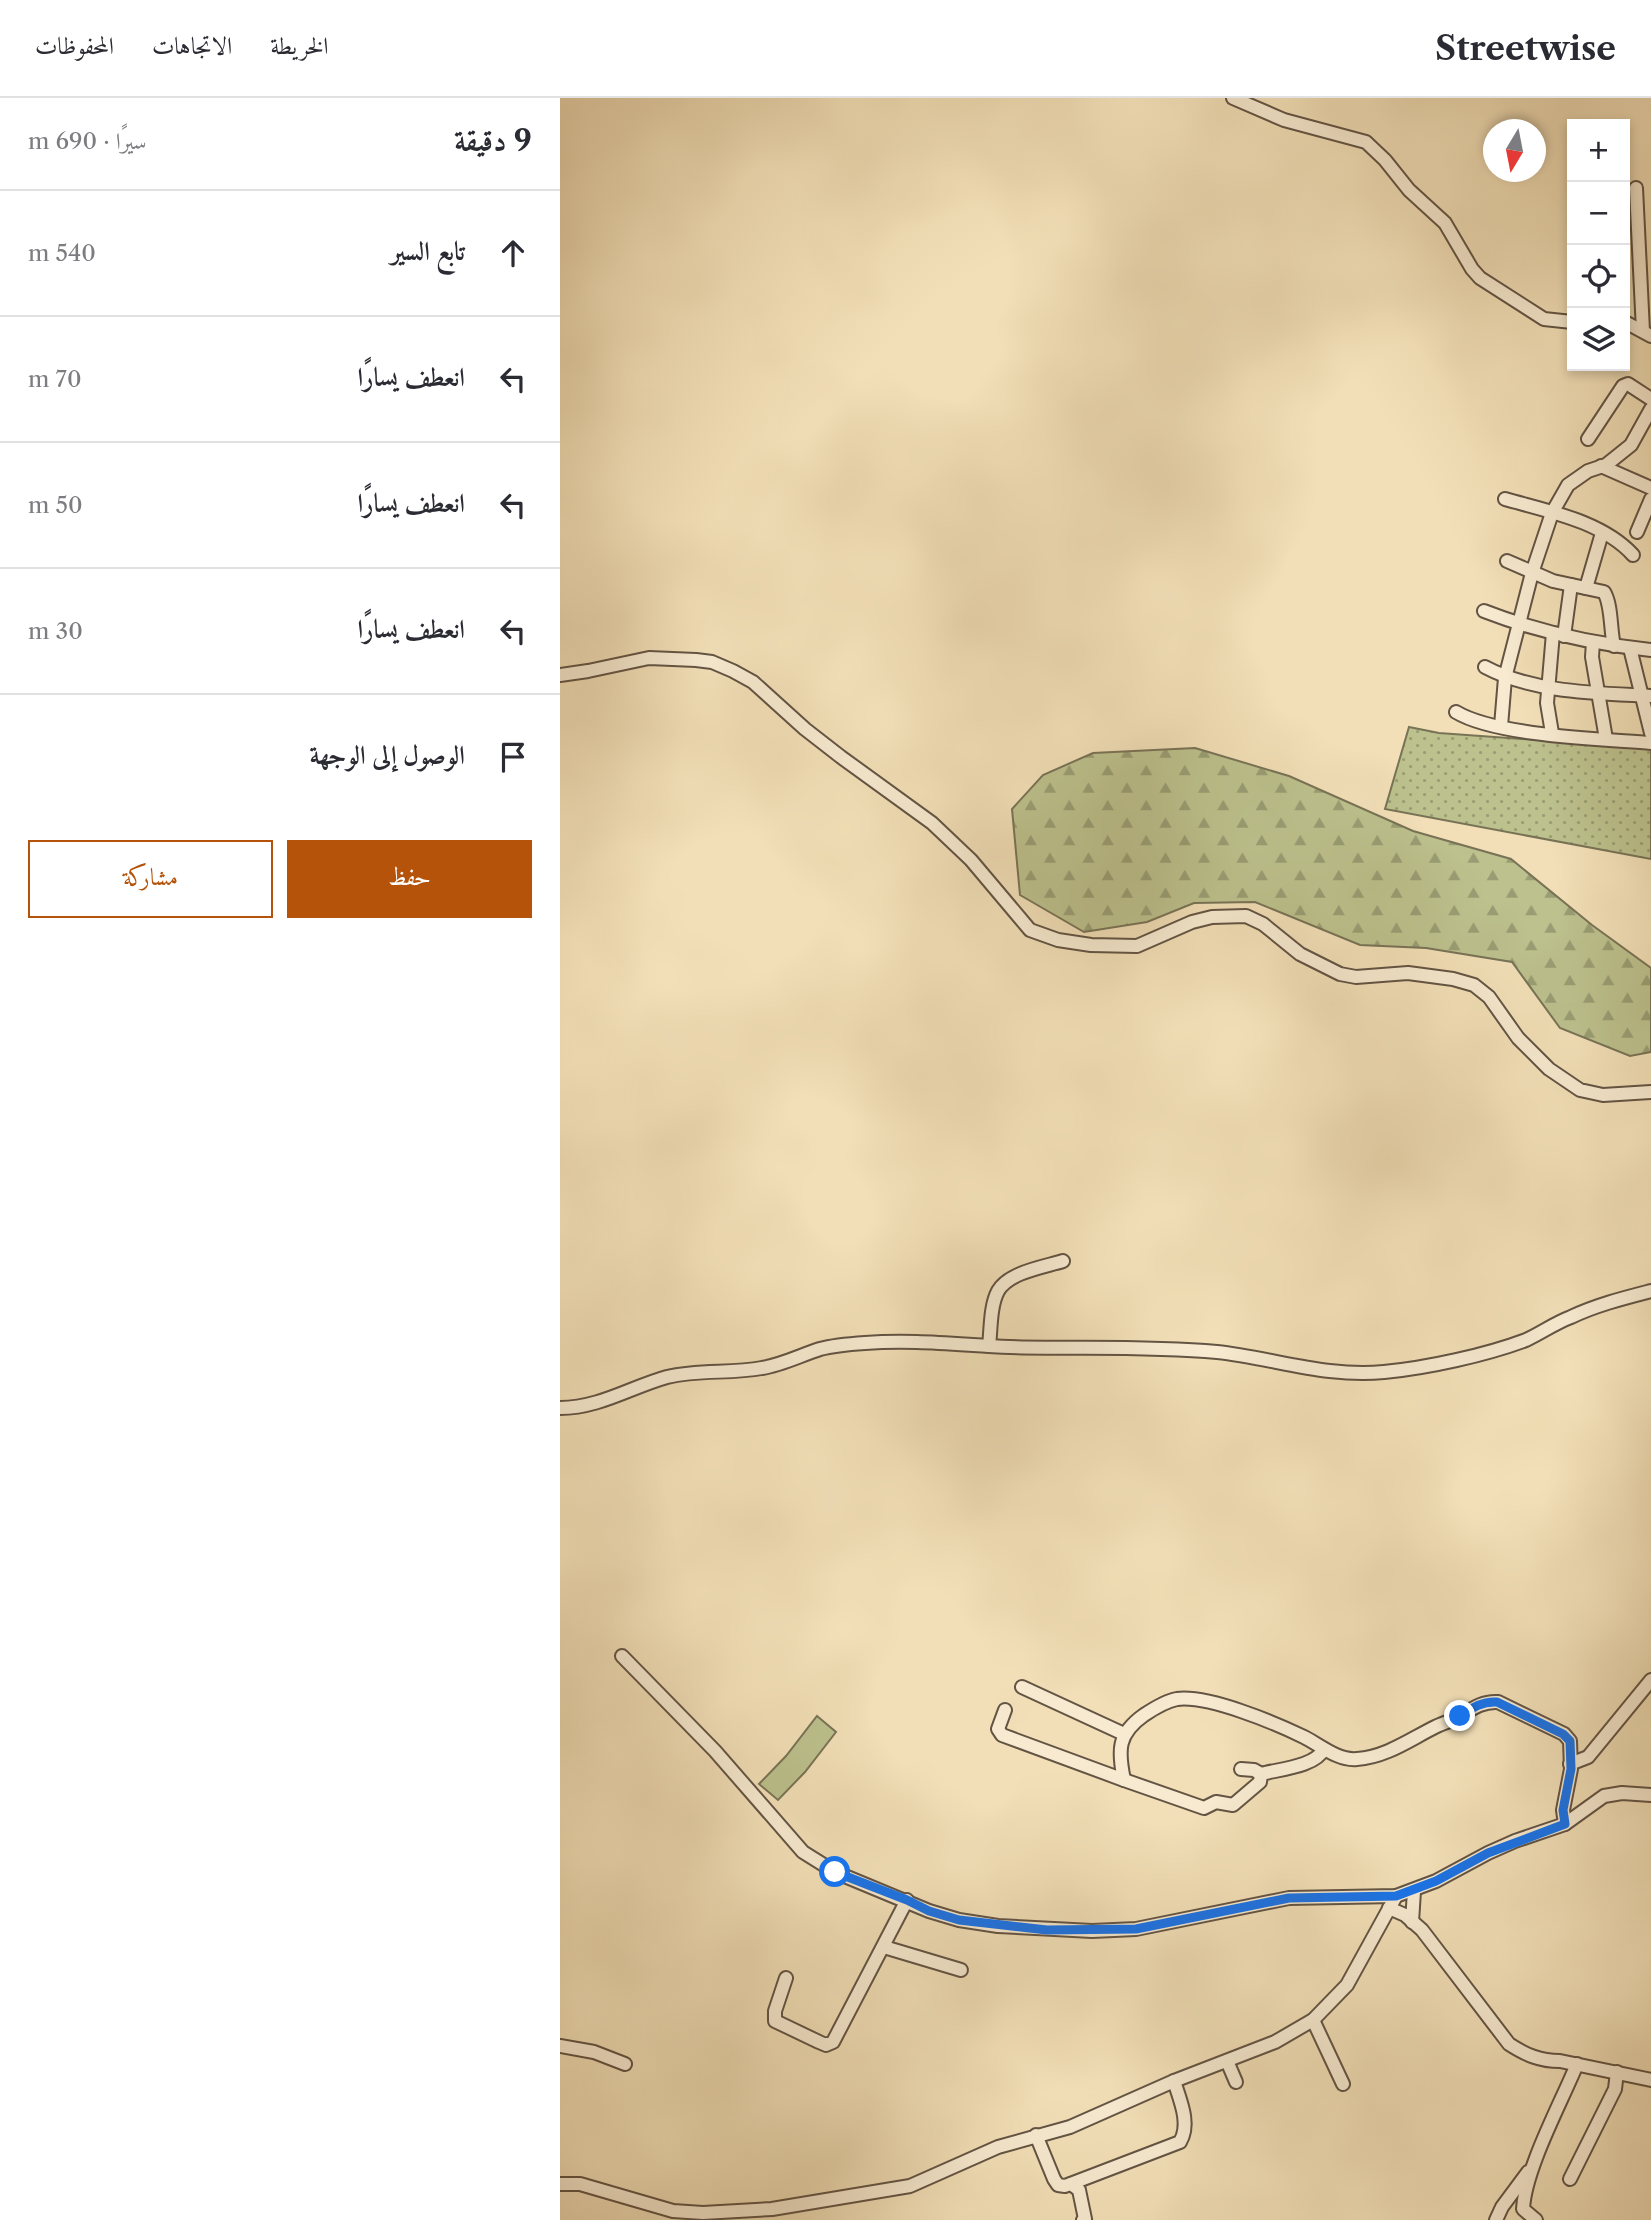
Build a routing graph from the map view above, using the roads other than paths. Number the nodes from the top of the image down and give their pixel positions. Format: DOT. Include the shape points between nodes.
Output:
graph roads {
  1 [pos="1233,98"];
  2 [pos="1636,188"];
  3 [pos="1567,321"];
  4 [pos="1630,325"];
  5 [pos="1647,334"];
  6 [pos="1651,399"];
  7 [pos="1651,409"];
  8 [pos="1588,439"];
  9 [pos="1601,466"];
  10 [pos="1649,485"];
  11 [pos="1505,499"];
  12 [pos="1651,499"];
  13 [pos="1552,513"];
  14 [pos="1637,532"];
  15 [pos="1602,533"];
  16 [pos="1633,555"];
  17 [pos="1507,561"];
  18 [pos="1532,573"];
  19 [pos="1572,585"];
  20 [pos="1586,588"];
  21 [pos="1484,611"];
  22 [pos="1520,625"];
  23 [pos="1558,634"];
  24 [pos="1593,642"];
  25 [pos="1614,646"];
  26 [pos="1630,648"];
  27 [pos="1651,650"];
  28 [pos="1485,667"];
  29 [pos="560,675"];
  30 [pos="1504,678"];
  31 [pos="1548,687"];
  32 [pos="1600,693"];
  33 [pos="1647,696"];
  34 [pos="1456,712"];
  35 [pos="1501,726"];
  36 [pos="1552,733"];
  37 [pos="1651,733"];
  38 [pos="1606,739"];
  39 [pos="1651,743"];
  40 [pos="1651,1092"];
  41 [pos="1063,1261"];
  42 [pos="1651,1292"];
  43 [pos="989,1346"];
  44 [pos="560,1408"];
  45 [pos="622,1656"];
  46 [pos="1651,1680"];
  47 [pos="1023,1687"];
  48 [pos="1005,1710"];
  49 [pos="1124,1734"];
  50 [pos="1324,1749"];
  51 [pos="1570,1764"];
  52 [pos="1241,1769"];
  53 [pos="1261,1774"];
  54 [pos="1124,1780"];
  55 [pos="1651,1795"];
  56 [pos="1565,1824"];
  57 [pos="1414,1891"];
  58 [pos="907,1900"];
  59 [pos="1392,1902"];
  60 [pos="1412,1922"];
  61 [pos="884,1947"];
  62 [pos="961,1970"];
  63 [pos="786,1978"];
  64 [pos="1313,2020"];
  65 [pos="560,2046"];
  66 [pos="1227,2061"];
  67 [pos="625,2064"];
  68 [pos="1577,2064"];
  69 [pos="1617,2072"];
  70 [pos="1651,2080"];
  71 [pos="1174,2081"];
  72 [pos="1236,2082"];
  73 [pos="1343,2084"];
  74 [pos="1036,2135"];
  75 [pos="1533,2167"];
  76 [pos="1570,2179"];
  77 [pos="560,2184"];
  78 [pos="1071,2184"];
  79 [pos="1083,2220"];
  80 [pos="1496,2220"];
  81 [pos="1536,2220"];
  1 -- 3 [label="street" via="1284,120 1366,142 1445,223 1480,278 1544,319"];
  2 -- 5 [label="street"];
  4 -- 5 [label="street"];
  6 -- 8 [label="street" via="1628,384 1623,386"];
  7 -- 9 [label="street" via="1630,445"];
  9 -- 10 [label="street"];
  9 -- 13 [label="street" via="1568,485"];
  11 -- 13 [label="street"];
  12 -- 14 [label="street"];
  13 -- 15 [label="street"];
  13 -- 18 [label="street"];
  15 -- 16 [label="street"];
  15 -- 20 [label="street"];
  17 -- 18 [label="street"];
  18 -- 19 [label="street"];
  18 -- 22 [label="street"];
  19 -- 20 [label="street"];
  19 -- 23 [label="street"];
  20 -- 25 [label="street" via="1604,592 1610,602"];
  21 -- 22 [label="street"];
  22 -- 23 [label="street"];
  22 -- 30 [label="street"];
  23 -- 24 [label="street"];
  23 -- 31 [label="street"];
  24 -- 25 [label="street"];
  24 -- 32 [label="street"];
  25 -- 26 [label="street"];
  26 -- 27 [label="street"];
  26 -- 33 [label="street"];
  28 -- 30 [label="street"];
  29 -- 40 [label="street" via="649,658 712,662 733,671 932,822 1030,930 1091,945 1138,946 1192,922 1246,916 1300,954 1340,974 1408,973 1474,985 1489,996 1518,1038 1549,1069 1580,1090 1604,1095"];
  30 -- 31 [label="street"];
  30 -- 35 [label="street"];
  31 -- 32 [label="street"];
  31 -- 36 [label="street"];
  32 -- 33 [label="street"];
  32 -- 38 [label="street"];
  33 -- 37 [label="street"];
  34 -- 35 [label="street"];
  35 -- 36 [label="street"];
  36 -- 38 [label="street"];
  38 -- 39 [label="street"];
  41 -- 43 [label="street" via="1015,1277 999,1289"];
  42 -- 43 [label="street" via="1604,1304 1527,1339 1383,1373 1334,1372 1220,1353 1131,1346"];
  43 -- 44 [label="street" via="890,1341 844,1344 758,1369 684,1373 596,1403"];
  45 -- 58 [label="street" via="715,1751 803,1852 835,1872"];
  46 -- 51 [label="street" via="1588,1757"];
  47 -- 49 [label="street"];
  48 -- 54 [label="street" via="998,1723 1002,1735"];
  49 -- 50 [label="street" via="1160,1706 1176,1699 1195,1700 1239,1711"];
  49 -- 54 [label="street" via="1119,1755"];
  50 -- 51 [label="street" via="1353,1760 1384,1753 1490,1701 1563,1734 1570,1741"];
  50 -- 53 [label="street" via="1321,1756 1307,1762"];
  51 -- 56 [label="street"];
  52 -- 53 [label="street"];
  53 -- 54 [label="street" via="1260,1782 1233,1805 1216,1802 1204,1808"];
  55 -- 56 [label="street" via="1613,1793"];
  56 -- 57 [label="street" via="1488,1853"];
  57 -- 59 [label="street"];
  57 -- 60 [label="street"];
  58 -- 59 [label="street" via="959,1920 1092,1931 1136,1929 1289,1898"];
  58 -- 61 [label="street"];
  59 -- 60 [label="street"];
  59 -- 64 [label="street" via="1348,1985"];
  60 -- 68 [label="street" via="1509,2044 1545,2061"];
  61 -- 62 [label="street"];
  61 -- 63 [label="street" via="848,2018 833,2042 826,2045 775,2021"];
  64 -- 66 [label="street" via="1276,2042"];
  64 -- 73 [label="street"];
  65 -- 67 [label="street"];
  66 -- 71 [label="street"];
  66 -- 72 [label="street"];
  68 -- 69 [label="street"];
  68 -- 75 [label="street"];
  69 -- 70 [label="street"];
  69 -- 76 [label="street" via="1615,2089"];
  71 -- 74 [label="street" via="1070,2127"];
  71 -- 78 [label="street" via="1185,2119 1180,2142"];
  74 -- 77 [label="street" via="910,2186 772,2209 673,2211 580,2184"];
  74 -- 78 [label="street" via="1058,2185"];
  75 -- 80 [label="street"];
  75 -- 81 [label="street" via="1523,2209"];
  78 -- 79 [label="street" via="1079,2190"];
}
